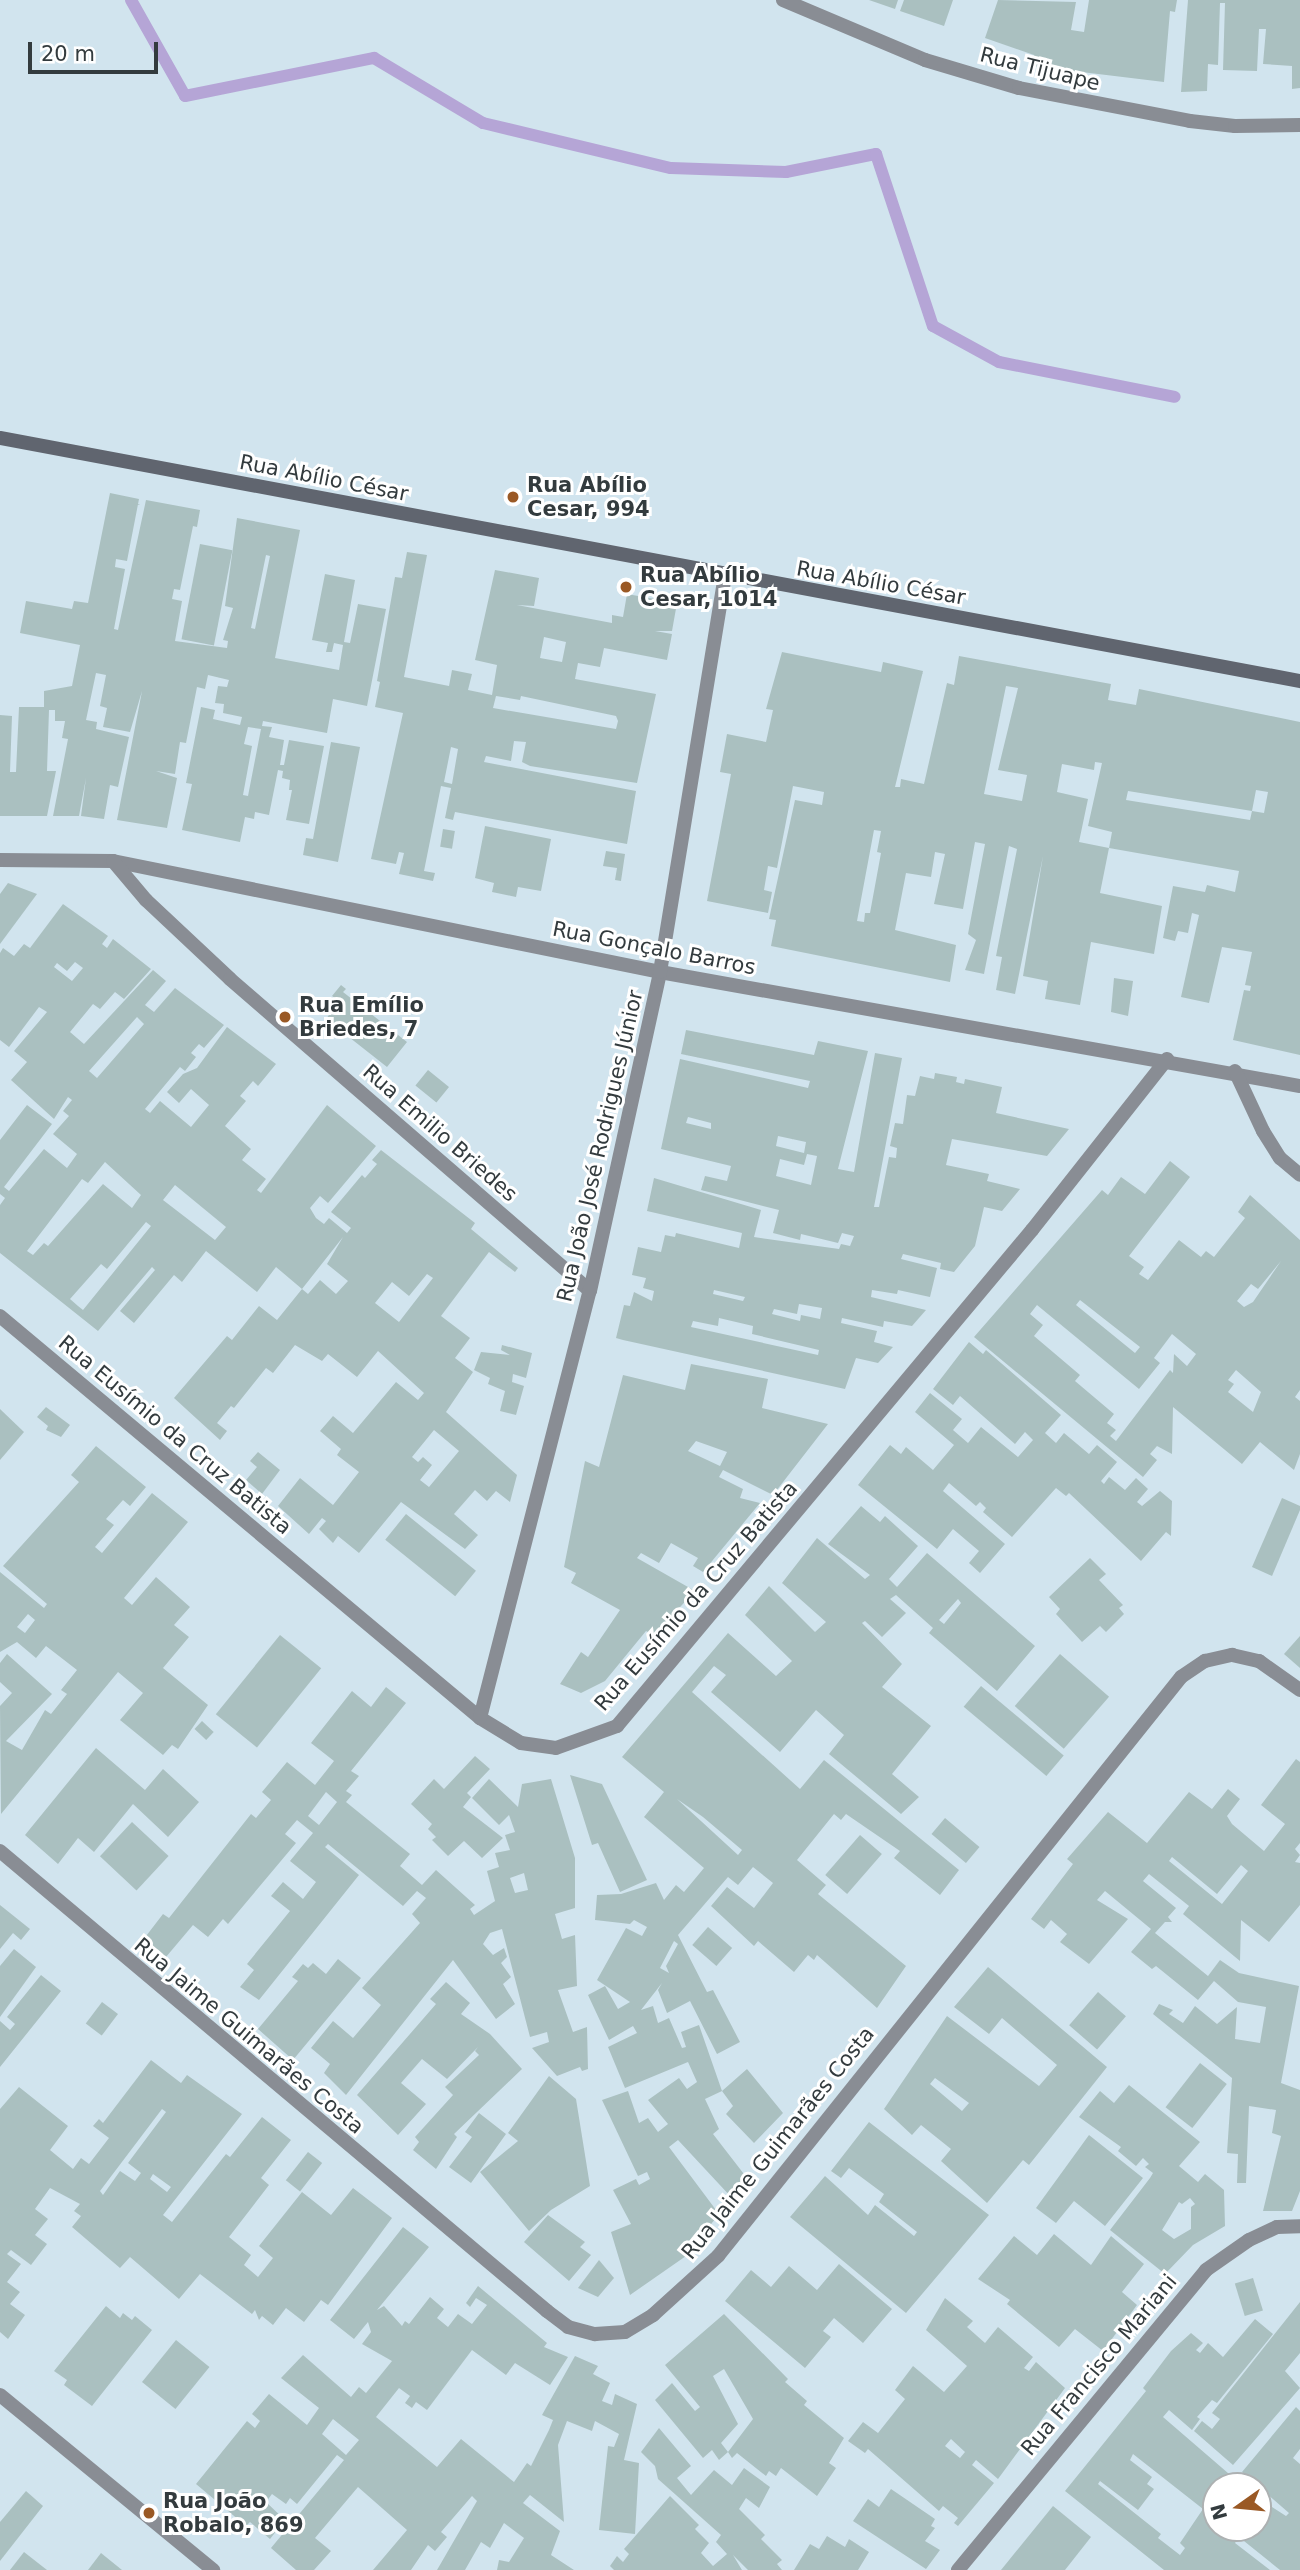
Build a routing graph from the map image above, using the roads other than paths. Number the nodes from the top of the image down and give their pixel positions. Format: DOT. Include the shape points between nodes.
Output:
graph roads {
  1 [pos="783,0"];
  2 [pos="1300,125"];
  3 [pos="0,438"];
  4 [pos="725,576"];
  5 [pos="1300,681"];
  6 [pos="0,860"];
  7 [pos="113,861"];
  8 [pos="660,972"];
  9 [pos="1167,1059"];
  10 [pos="1235,1071"];
  11 [pos="1300,1086"];
  12 [pos="1300,1175"];
  13 [pos="590,1291"];
  14 [pos="0,1317"];
  15 [pos="1300,1690"];
  16 [pos="480,1718"];
  17 [pos="0,1851"];
  18 [pos="1300,2226"];
  19 [pos="0,2395"];
  20 [pos="213,2570"];
  21 [pos="958,2570"];
  1 -- 2 [label="street, Rua Tijuape" via="925,60 1031,90 1235,127"];
  3 -- 4 [label="main road, Rua Abílio César"];
  4 -- 5 [label="main road, Rua Abílio César"];
  4 -- 8 [label="street, Rua João José Rodrigues Júnior"];
  6 -- 7 [label="street, Rua Gonçalo Barros"];
  7 -- 8 [label="street, Rua Gonçalo Barros"];
  7 -- 13 [label="street, Rua Emilio Briedes" via="165,919 230,979"];
  8 -- 9 [label="street, Rua Gonçalo Barros"];
  8 -- 13 [label="street, Rua João José Rodrigues Júnior"];
  9 -- 10 [label="street, Rua Gonçalo Barros"];
  9 -- 16 [label="street, Rua Eusímio da Cruz Batista" via="1032,1230 617,1726 556,1748 521,1743"];
  10 -- 11 [label="street, Rua Gonçalo Barros"];
  10 -- 12 [label="street" via="1263,1131 1280,1158"];
  13 -- 16 [label="street, Rua João José Rodrigues Júnior"];
  14 -- 16 [label="street, Rua Eusímio da Cruz Batista"];
  15 -- 17 [label="street, Rua Jaime Guimarães Costa" via="1259,1661 1232,1655 1205,1661 1181,1676 718,2256 653,2315 625,2332 568,2327 547,2311"];
  18 -- 21 [label="street, Rua Francisco Mariani" via="1277,2227 1249,2240 1206,2270"];
  19 -- 20 [label="street"];
}
